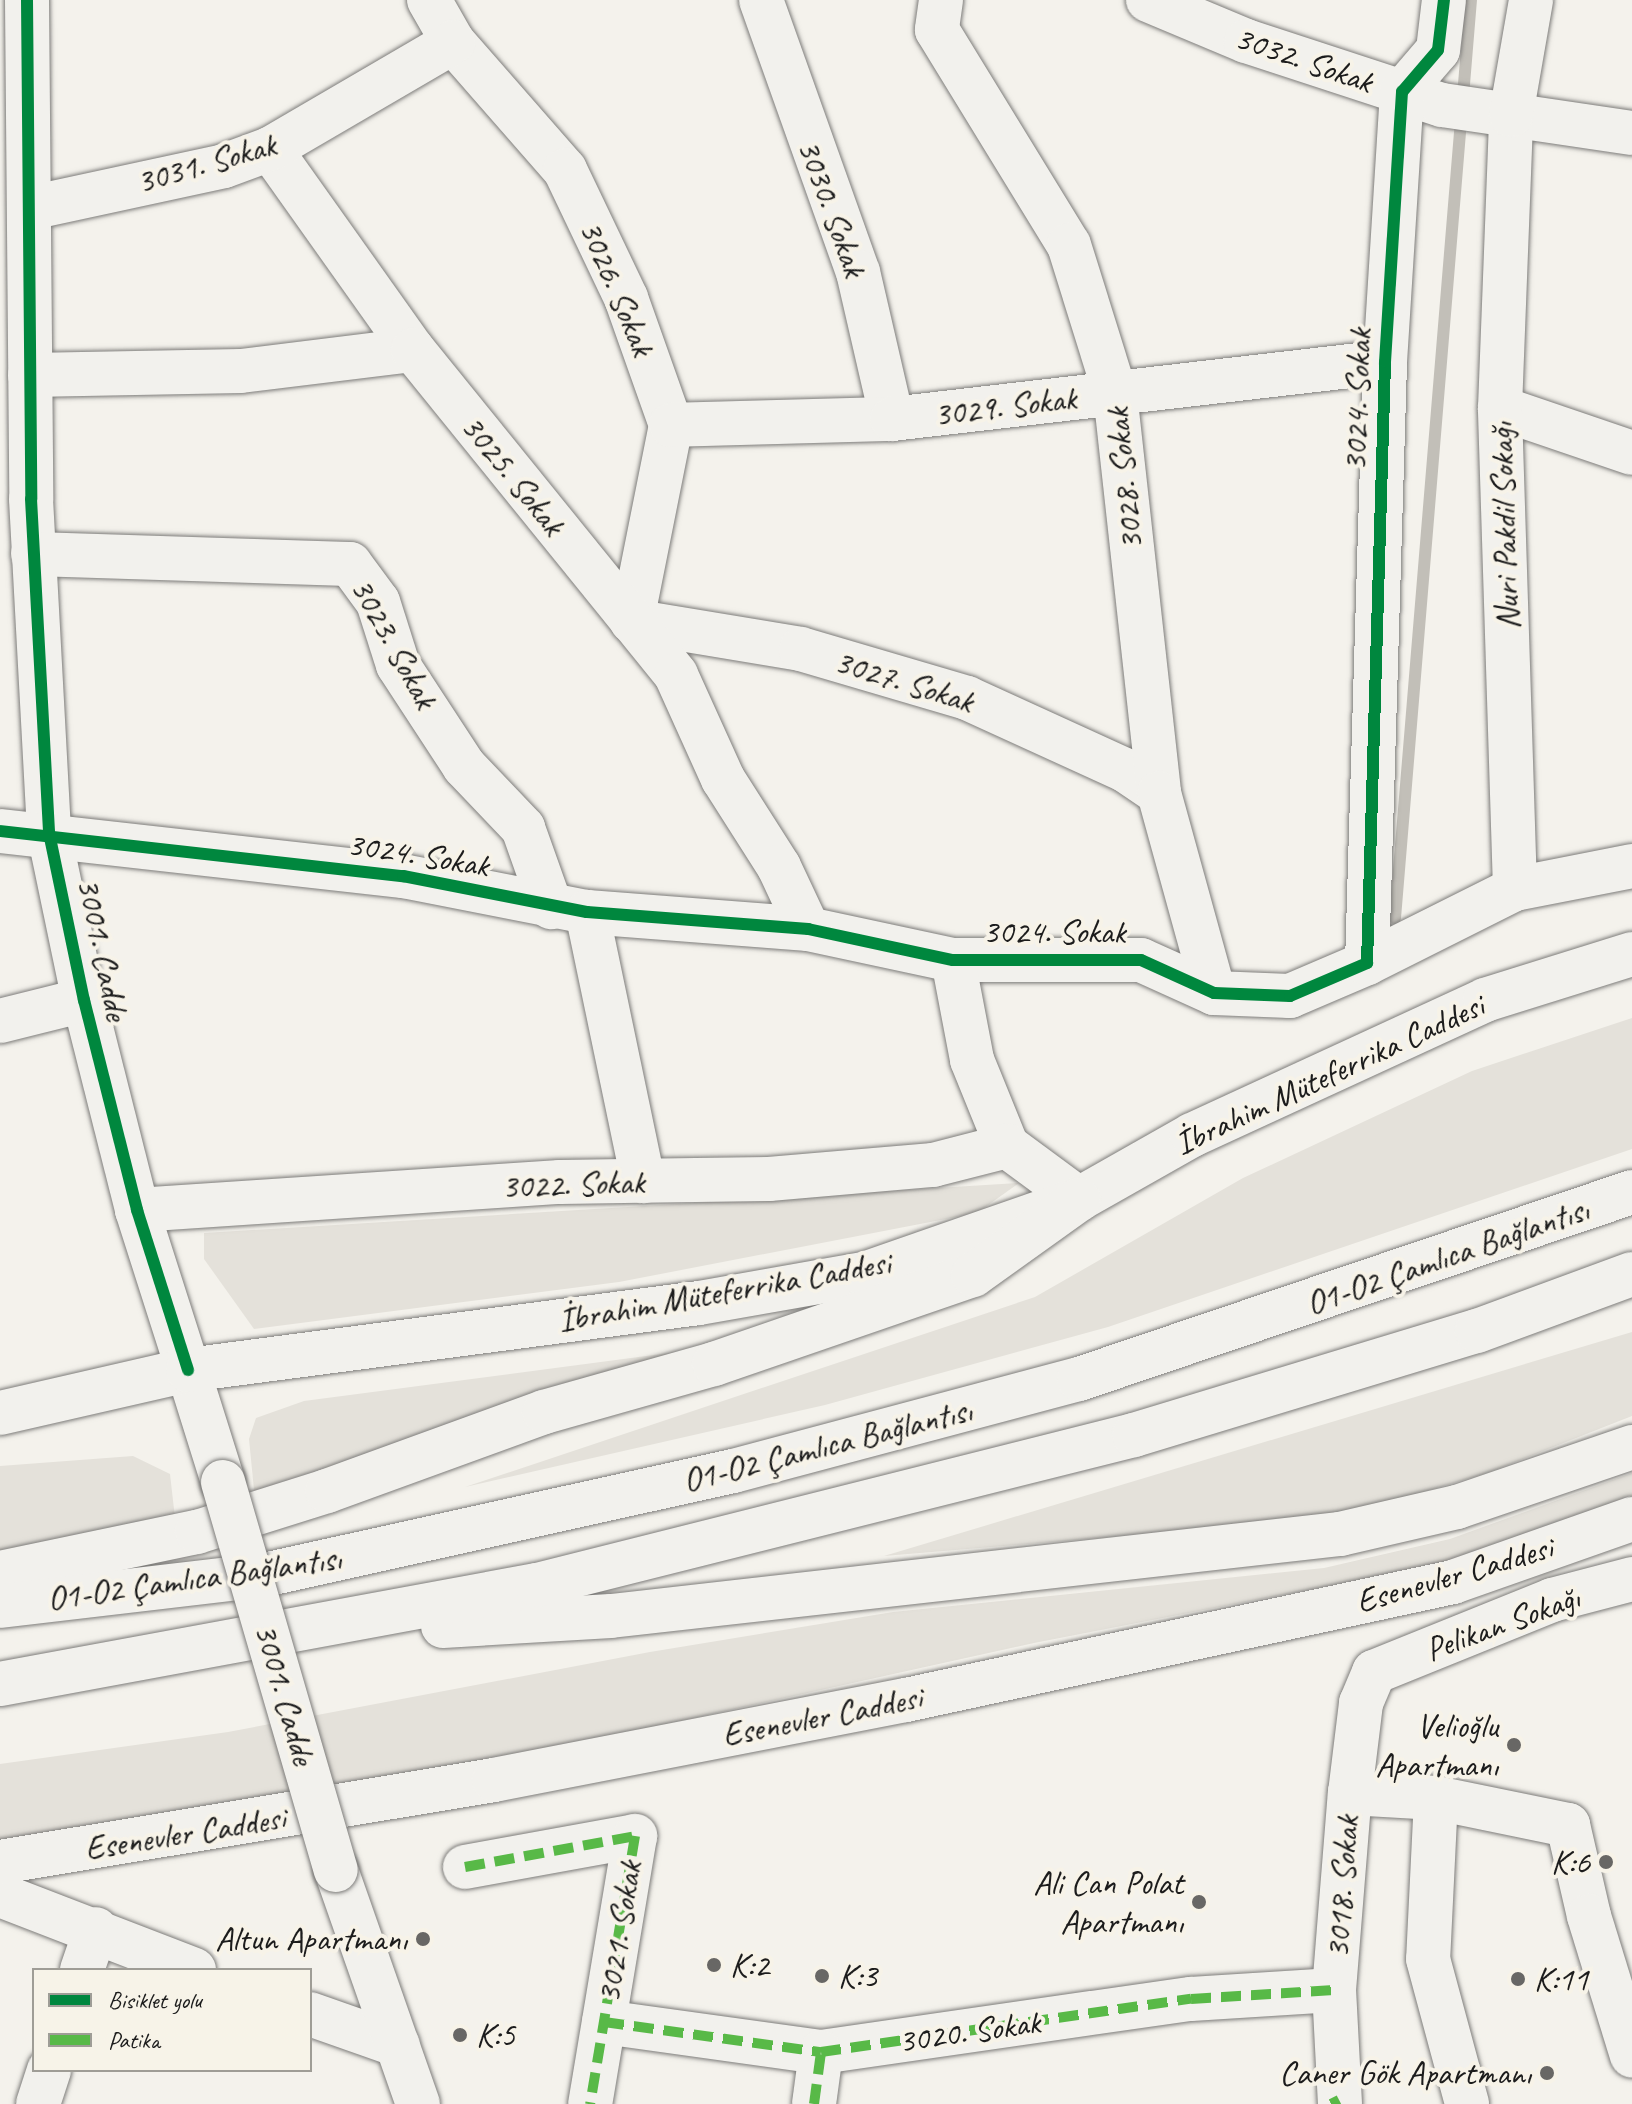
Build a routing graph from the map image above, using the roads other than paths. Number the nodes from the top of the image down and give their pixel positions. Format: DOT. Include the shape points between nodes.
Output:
graph roads {
  1 [pos="27,0"];
  2 [pos="429,0"];
  3 [pos="761,0"];
  4 [pos="941,0"];
  5 [pos="1148,0"];
  6 [pos="1444,0"];
  7 [pos="1531,0"];
  8 [pos="453,42"];
  9 [pos="1402,92"];
  10 [pos="1511,115"];
  11 [pos="1632,133"];
  12 [pos="270,149"];
  13 [pos="30,208"];
  14 [pos="15,308"];
  15 [pos="413,350"];
  16 [pos="1385,362"];
  17 [pos="30,375"];
  18 [pos="1115,393"];
  19 [pos="1500,408"];
  20 [pos="892,419"];
  21 [pos="671,425"];
  22 [pos="1629,463"];
  23 [pos="15,501"];
  24 [pos="33,554"];
  25 [pos="632,621"];
  26 [pos="1159,793"];
  27 [pos="0,831"];
  28 [pos="49,833"];
  29 [pos="1632,866"];
  30 [pos="1515,889"];
  31 [pos="569,909"];
  32 [pos="808,929"];
  33 [pos="1632,954"];
  34 [pos="953,960"];
  35 [pos="1367,963"];
  36 [pos="1214,993"];
  37 [pos="84,1000"];
  38 [pos="0,1021"];
  39 [pos="1007,1146"];
  40 [pos="643,1181"];
  41 [pos="1632,1192"];
  42 [pos="1079,1199"];
  43 [pos="137,1210"];
  44 [pos="1632,1274"];
  45 [pos="188,1370"];
  46 [pos="0,1413"];
  47 [pos="1632,1447"];
  48 [pos="1632,1519"];
  49 [pos="0,1573"];
  50 [pos="1632,1579"];
  51 [pos="0,1606"];
  52 [pos="178,1654"];
  53 [pos="1374,1672"];
  54 [pos="0,1684"];
  55 [pos="1350,1793"];
  56 [pos="1436,1798"];
  57 [pos="0,1862"];
  58 [pos="465,1867"];
  59 [pos="0,1895"];
  60 [pos="96,1929"];
  61 [pos="83,1968"];
  62 [pos="189,1968"];
  63 [pos="1334,1990"];
  64 [pos="312,2015"];
  65 [pos="604,2022"];
  66 [pos="398,2045"];
  67 [pos="821,2052"];
  68 [pos="1632,2056"];
  69 [pos="48,2072"];
  70 [pos="1337,2103"];
  71 [pos="38,2104"];
  72 [pos="418,2104"];
  73 [pos="590,2104"];
  74 [pos="814,2104"];
  75 [pos="1467,2104"];
  1 -- 13 [label="main road, 3001. Cadde"];
  2 -- 8 [label="main road, 3026. Sokak"];
  3 -- 20 [label="main road, 3030. Sokak" via="858,272"];
  4 -- 18 [label="main road, 3028. Sokak" via="937,30 1069,245"];
  5 -- 9 [label="main road, 3032. Sokak" via="1246,41"];
  6 -- 9 [label="main road" via="1438,50"];
  7 -- 10 [label="main road, Nuri Pakdil Sokağı"];
  8 -- 12 [label="main road, 3031. Sokak"];
  8 -- 21 [label="main road, 3026. Sokak" via="565,170 626,298"];
  9 -- 10 [label="main road, 3032. Sokak" via="1442,105"];
  9 -- 16 [label="main road, 3024. Sokak"];
  10 -- 11 [label="main road, 3032. Sokak"];
  10 -- 19 [label="main road, Nuri Pakdil Sokağı"];
  12 -- 13 [label="main road, 3031. Sokak" via="224,166"];
  12 -- 15 [label="main road, 3025. Sokak"];
  13 -- 14 [label="main road, 3001. Cadde"];
  14 -- 17 [label="main road, 3001. Cadde"];
  15 -- 17 [label="main road" via="241,371"];
  15 -- 25 [label="main road, 3025. Sokak"];
  16 -- 18 [label="main road, 3029. Sokak"];
  16 -- 35 [label="main road, 3024. Sokak"];
  17 -- 23 [label="main road, 3001. Cadde"];
  18 -- 20 [label="main road, 3029. Sokak"];
  18 -- 26 [label="main road, 3028. Sokak"];
  19 -- 22 [label="main road"];
  19 -- 30 [label="main road, Nuri Pakdil Sokağı"];
  20 -- 21 [label="main road, 3029. Sokak"];
  21 -- 25 [label="main road"];
  23 -- 24 [label="main road, 3001. Cadde"];
  24 -- 28 [label="main road, 3001. Cadde"];
  24 -- 31 [label="main road, 3023. Sokak" via="350,564 378,602 398,665 464,766 523,828"];
  25 -- 26 [label="main road, 3027. Sokak" via="801,649 967,698 1125,770"];
  25 -- 32 [label="main road, 3025. Sokak" via="676,675 723,779 779,867"];
  26 -- 36 [label="main road, 3028. Sokak"];
  27 -- 28 [label="main road, 3024. Sokak"];
  28 -- 31 [label="main road, 3024. Sokak" via="403,876"];
  28 -- 37 [label="main road, 3001. Cadde"];
  29 -- 30 [label="main road"];
  30 -- 35 [label="main road"];
  31 -- 32 [label="main road, 3024. Sokak"];
  31 -- 40 [label="main road, 3023. Sokak"];
  32 -- 34 [label="main road, 3024. Sokak"];
  33 -- 42 [label="main road, İbrahim Müteferrika Caddesi" via="1485,1000 1192,1135"];
  34 -- 36 [label="main road, 3024. Sokak" via="1141,960"];
  34 -- 39 [label="main road" via="972,1060"];
  35 -- 36 [label="main road, 3024. Sokak" via="1290,996"];
  37 -- 38 [label="main road"];
  37 -- 43 [label="main road, 3001. Cadde"];
  39 -- 40 [label="main road, 3022. Sokak" via="933,1165 769,1179"];
  39 -- 42 [label="main road"];
  40 -- 43 [label="main road, 3022. Sokak"];
  41 -- 51 [label="main road, O1-O2 Çamlıca Bağlantısı" via="1079,1379 733,1471 264,1575"];
  42 -- 45 [label="main road, İbrahim Müteferrika Caddesi" via="864,1274 699,1303"];
  42 -- 49 [label="main road" via="973,1275 714,1364 544,1412 212,1527"];
  43 -- 45 [label="main road, 3001. Cadde"];
  44 -- 52 [label="main road, O1-O2 Çamlıca Bağlantısı" via="1477,1331 1134,1435 537,1585"];
  45 -- 46 [label="main road, İbrahim Müteferrika Caddesi"];
  45 -- 66 [label="main road, 3001. Cadde, bridge" via="336,1870"];
  47 -- 52 [label="main road" via="1457,1507 1340,1534 611,1616 435,1627"];
  48 -- 57 [label="main road, Esenevler Caddesi" via="1453,1582 906,1700 494,1780"];
  50 -- 53 [label="main road, Pelikan Sokağı" via="1552,1600"];
  52 -- 54 [label="main road, O1-O2 Çamlıca Bağlantısı"];
  53 -- 55 [label="main road, 3018. Sokak" via="1361,1703"];
  55 -- 56 [label="main road"];
  55 -- 63 [label="main road, 3018. Sokak"];
  56 -- 68 [label="main road" via="1568,1825 1589,1916"];
  56 -- 75 [label="main road" via="1428,1959"];
  58 -- 65 [label="main road, 3021. Sokak" via="635,1836"];
  59 -- 60 [label="main road"];
  60 -- 61 [label="main road"];
  60 -- 62 [label="main road"];
  63 -- 67 [label="main road, 3020. Sokak" via="1191,1999"];
  63 -- 70 [label="main road, 3018. Sokak"];
  64 -- 66 [label="main road"];
  65 -- 67 [label="main road, 3020. Sokak"];
  65 -- 73 [label="main road, 3021. Sokak"];
  66 -- 72 [label="main road, 3001. Cadde"];
  67 -- 74 [label="main road"];
  69 -- 71 [label="main road"];
}
